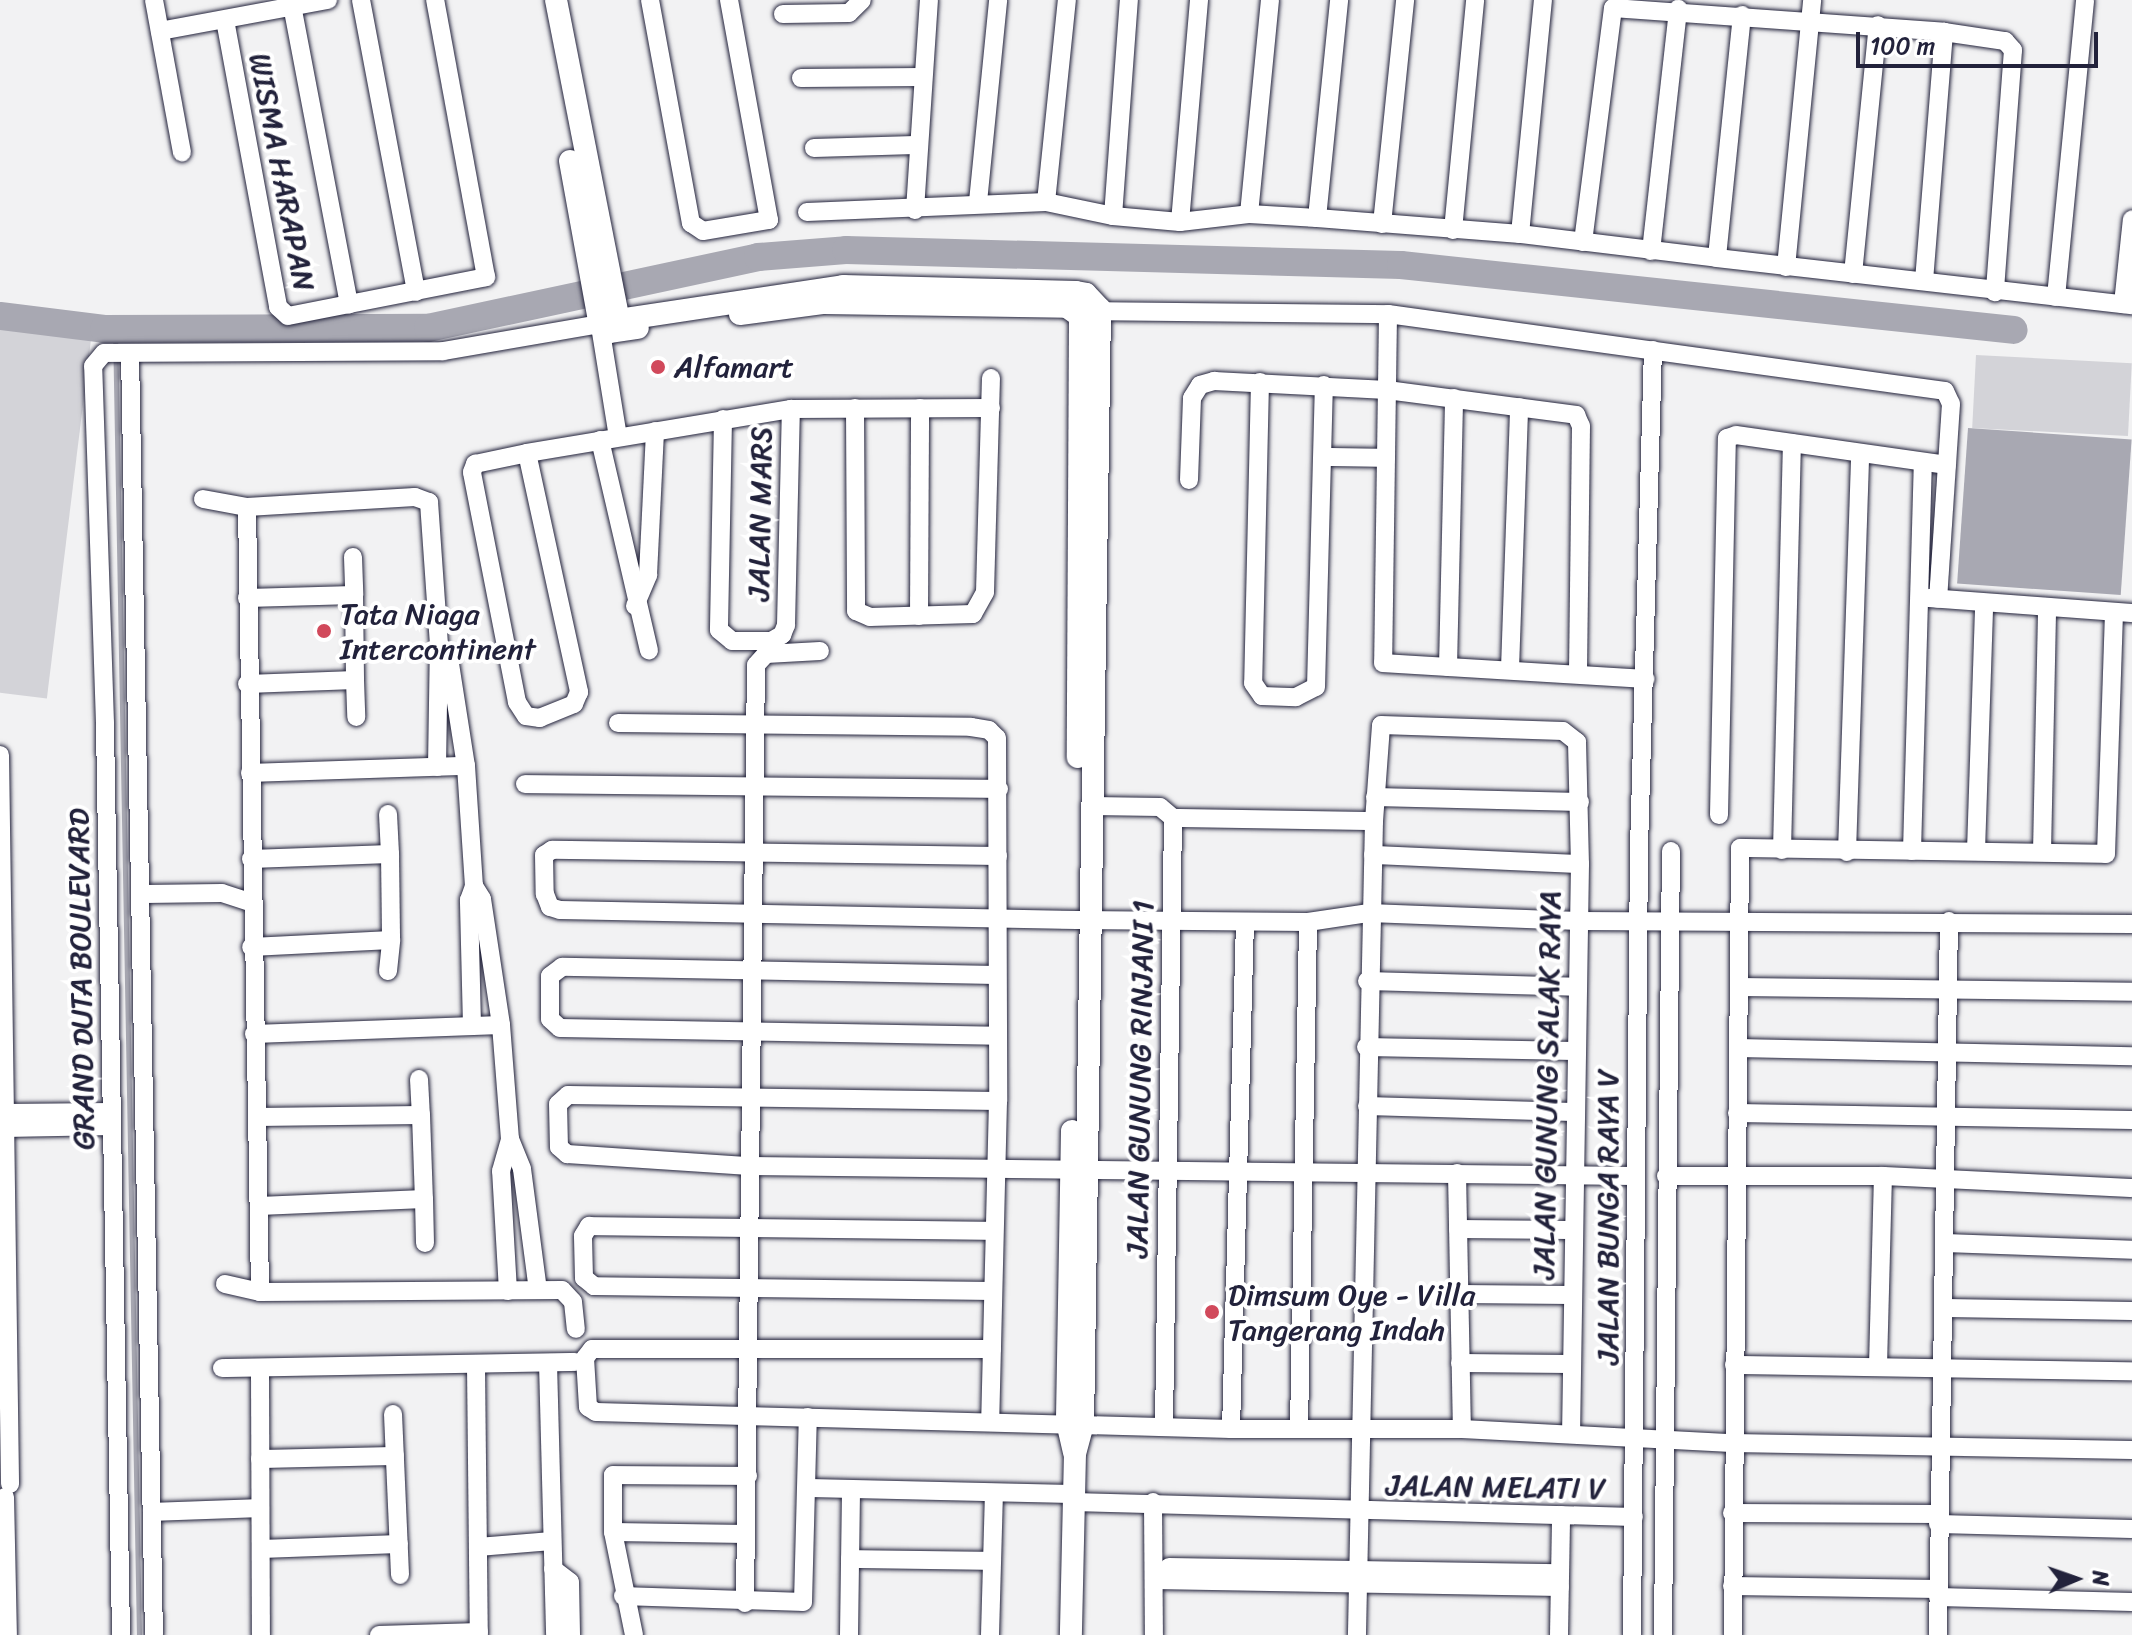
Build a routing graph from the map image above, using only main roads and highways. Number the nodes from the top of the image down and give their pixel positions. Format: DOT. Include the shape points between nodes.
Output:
graph roads {
  1 [pos="543,0"];
  2 [pos="556,0"];
  3 [pos="1089,311"];
  4 [pos="608,320"];
  5 [pos="1084,919"];
  6 [pos="1071,1635"];
  1 -- 4 [label="main road" via="590,276"];
  2 -- 4 [label="main road" via="603,255"];
  3 -- 4 [label="main road" via="824,303 613,332"];
  3 -- 5 [label="main road" via="1092,806"];
  3 -- 5 [label="main road" via="1082,343"];
  5 -- 6 [label="main road"];
}
